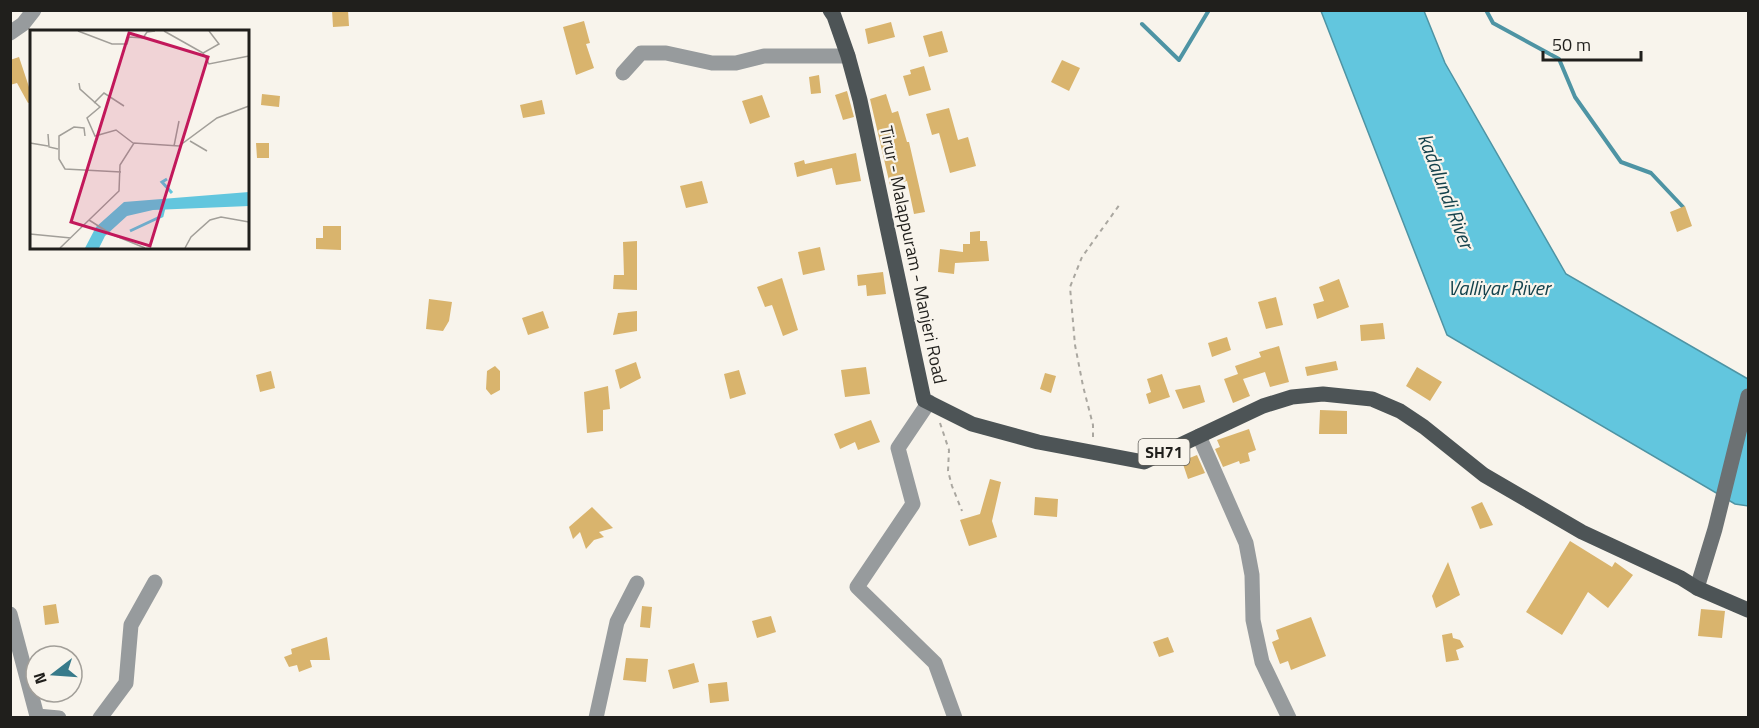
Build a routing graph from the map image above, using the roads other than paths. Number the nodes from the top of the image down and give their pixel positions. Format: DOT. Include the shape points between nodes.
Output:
graph roads {
  1 [pos="34,10"];
  2 [pos="830,10"];
  3 [pos="10,33"];
  4 [pos="848,56"];
  5 [pos="623,73"];
  6 [pos="1749,396"];
  7 [pos="929,402"];
  8 [pos="1199,436"];
  9 [pos="154,582"];
  10 [pos="637,583"];
  11 [pos="1697,588"];
  12 [pos="1749,610"];
  13 [pos="10,614"];
  14 [pos="59,717"];
  15 [pos="100,717"];
  16 [pos="596,717"];
  17 [pos="955,717"];
  18 [pos="1289,717"];
  1 -- 3 [label="street"];
  2 -- 4 [label="main road, Tirur - Malappuram - Manjeri Road"];
  4 -- 5 [label="street" via="764,56 736,63 712,63 666,53 641,53"];
  4 -- 7 [label="main road, Tirur - Malappuram - Manjeri Road" via="924,400"];
  6 -- 11 [label="street"];
  7 -- 8 [label="main road, Tirur - Malappuram - Manjeri Road / SH71" via="972,424 1038,442 1144,462"];
  7 -- 17 [label="street" via="898,448 913,504 857,587 935,663"];
  8 -- 11 [label="main road, Tirur - Malappuram - Manjeri Road / SH71" via="1292,397 1323,394 1372,399 1400,411 1484,475 1582,532"];
  8 -- 18 [label="street" via="1246,543 1252,575 1253,620 1262,662"];
  9 -- 15 [label="street" via="131,625 126,683"];
  10 -- 16 [label="street" via="617,622"];
  11 -- 12 [label="main road, Tirur - Malappuram - Manjeri Road / SH71"];
  13 -- 14 [label="street" via="38,716"];
}
